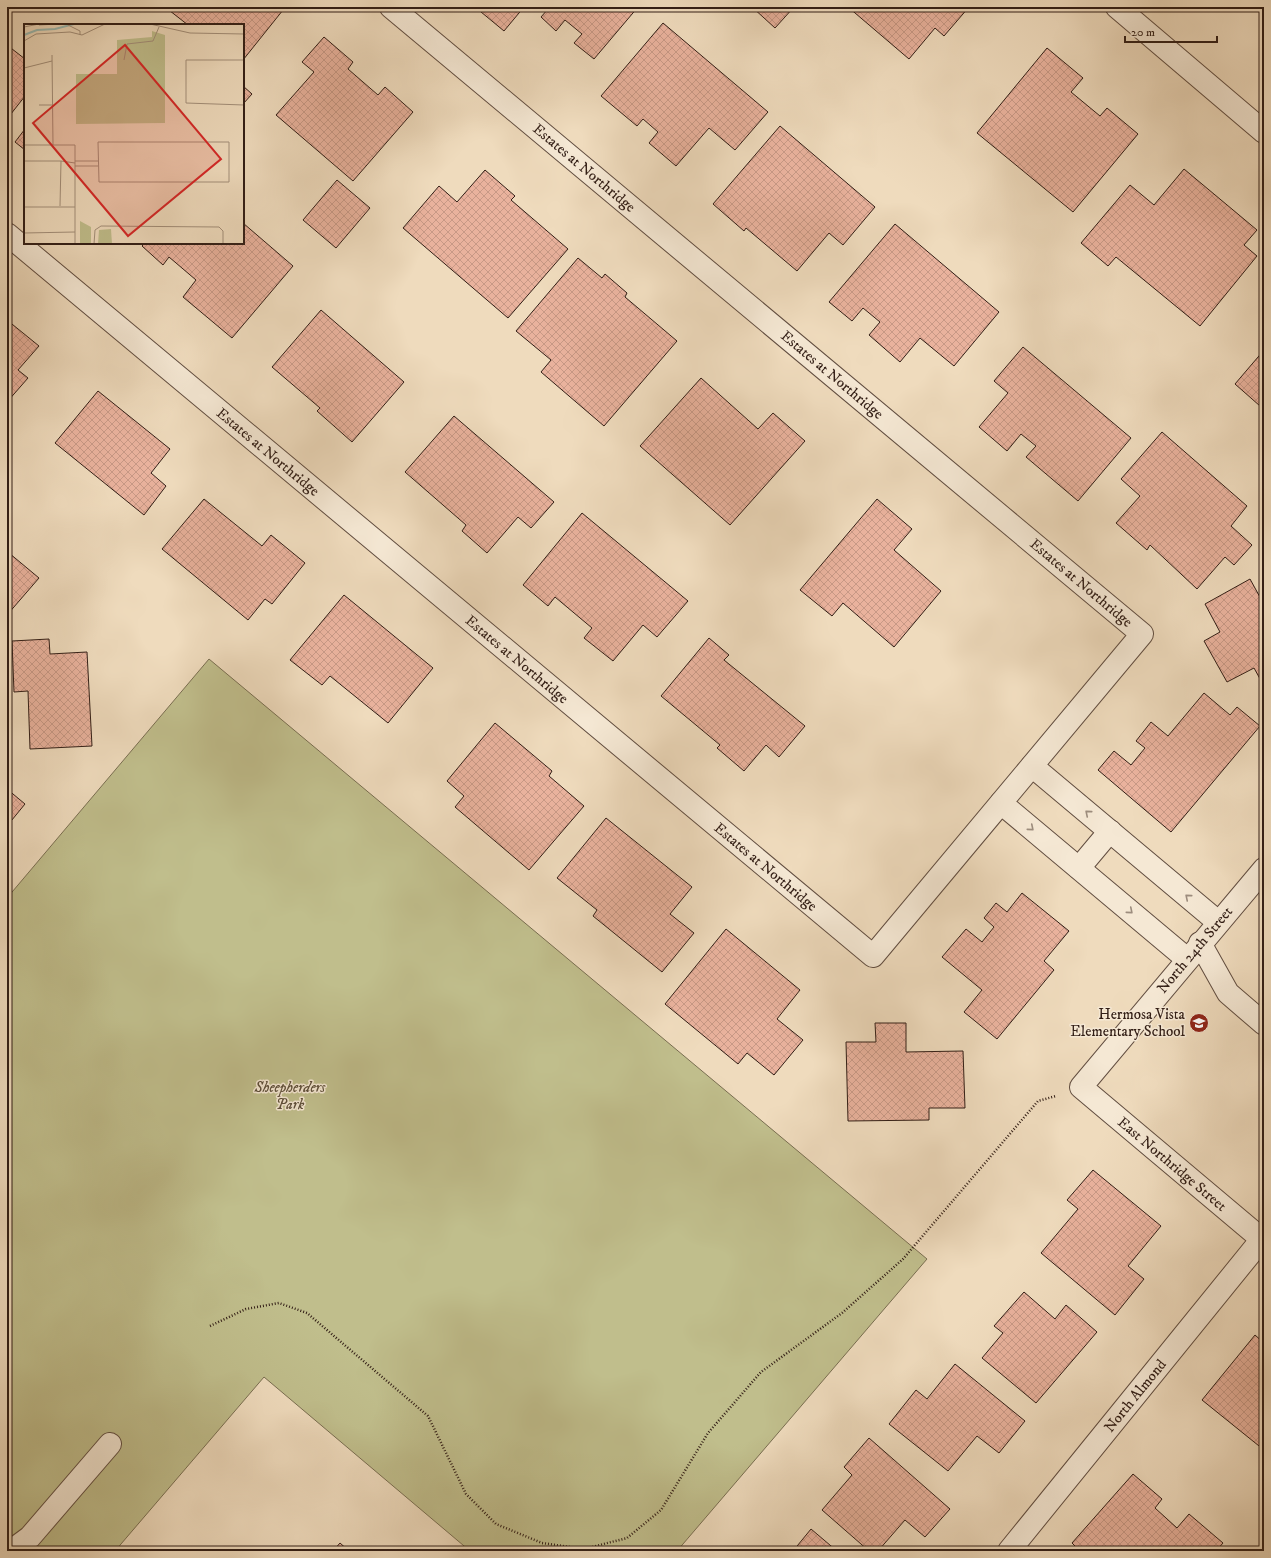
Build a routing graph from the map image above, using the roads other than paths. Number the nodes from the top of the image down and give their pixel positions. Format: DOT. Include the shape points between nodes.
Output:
graph roads {
  1 [pos="391,7"];
  2 [pos="1117,7"];
  3 [pos="1264,132"];
  4 [pos="7,234"];
  5 [pos="1032,766"];
  6 [pos="1001,802"];
  7 [pos="1110,831"];
  8 [pos="1079,868"];
  9 [pos="1264,869"];
  10 [pos="1218,922"];
  11 [pos="1194,951"];
  12 [pos="1264,1024"];
  13 [pos="1081,1087"];
  14 [pos="1263,1240"];
  15 [pos="110,1444"];
  16 [pos="12,1551"];
  17 [pos="1008,1551"];
  1 -- 5 [label="street, Estates at Northridge" via="1142,634"];
  2 -- 3 [label="street"];
  4 -- 6 [label="street, Estates at Northridge" via="873,956"];
  5 -- 6 [label="street, Estates at Northridge"];
  7 -- 5 [label="street, one-way"];
  6 -- 8 [label="street, one-way"];
  7 -- 8 [label="street"];
  10 -- 7 [label="street, one-way"];
  8 -- 11 [label="street, one-way"];
  9 -- 10 [label="street, North 24th Street"];
  10 -- 11 [label="street, North 24th Street"];
  11 -- 12 [label="street" via="1228,993"];
  11 -- 13 [label="street, North 24th Street"];
  13 -- 14 [label="street, East Northridge Street"];
  14 -- 17 [label="street, North Almond"];
  15 -- 16 [label="street" via="30,1537"];
}
